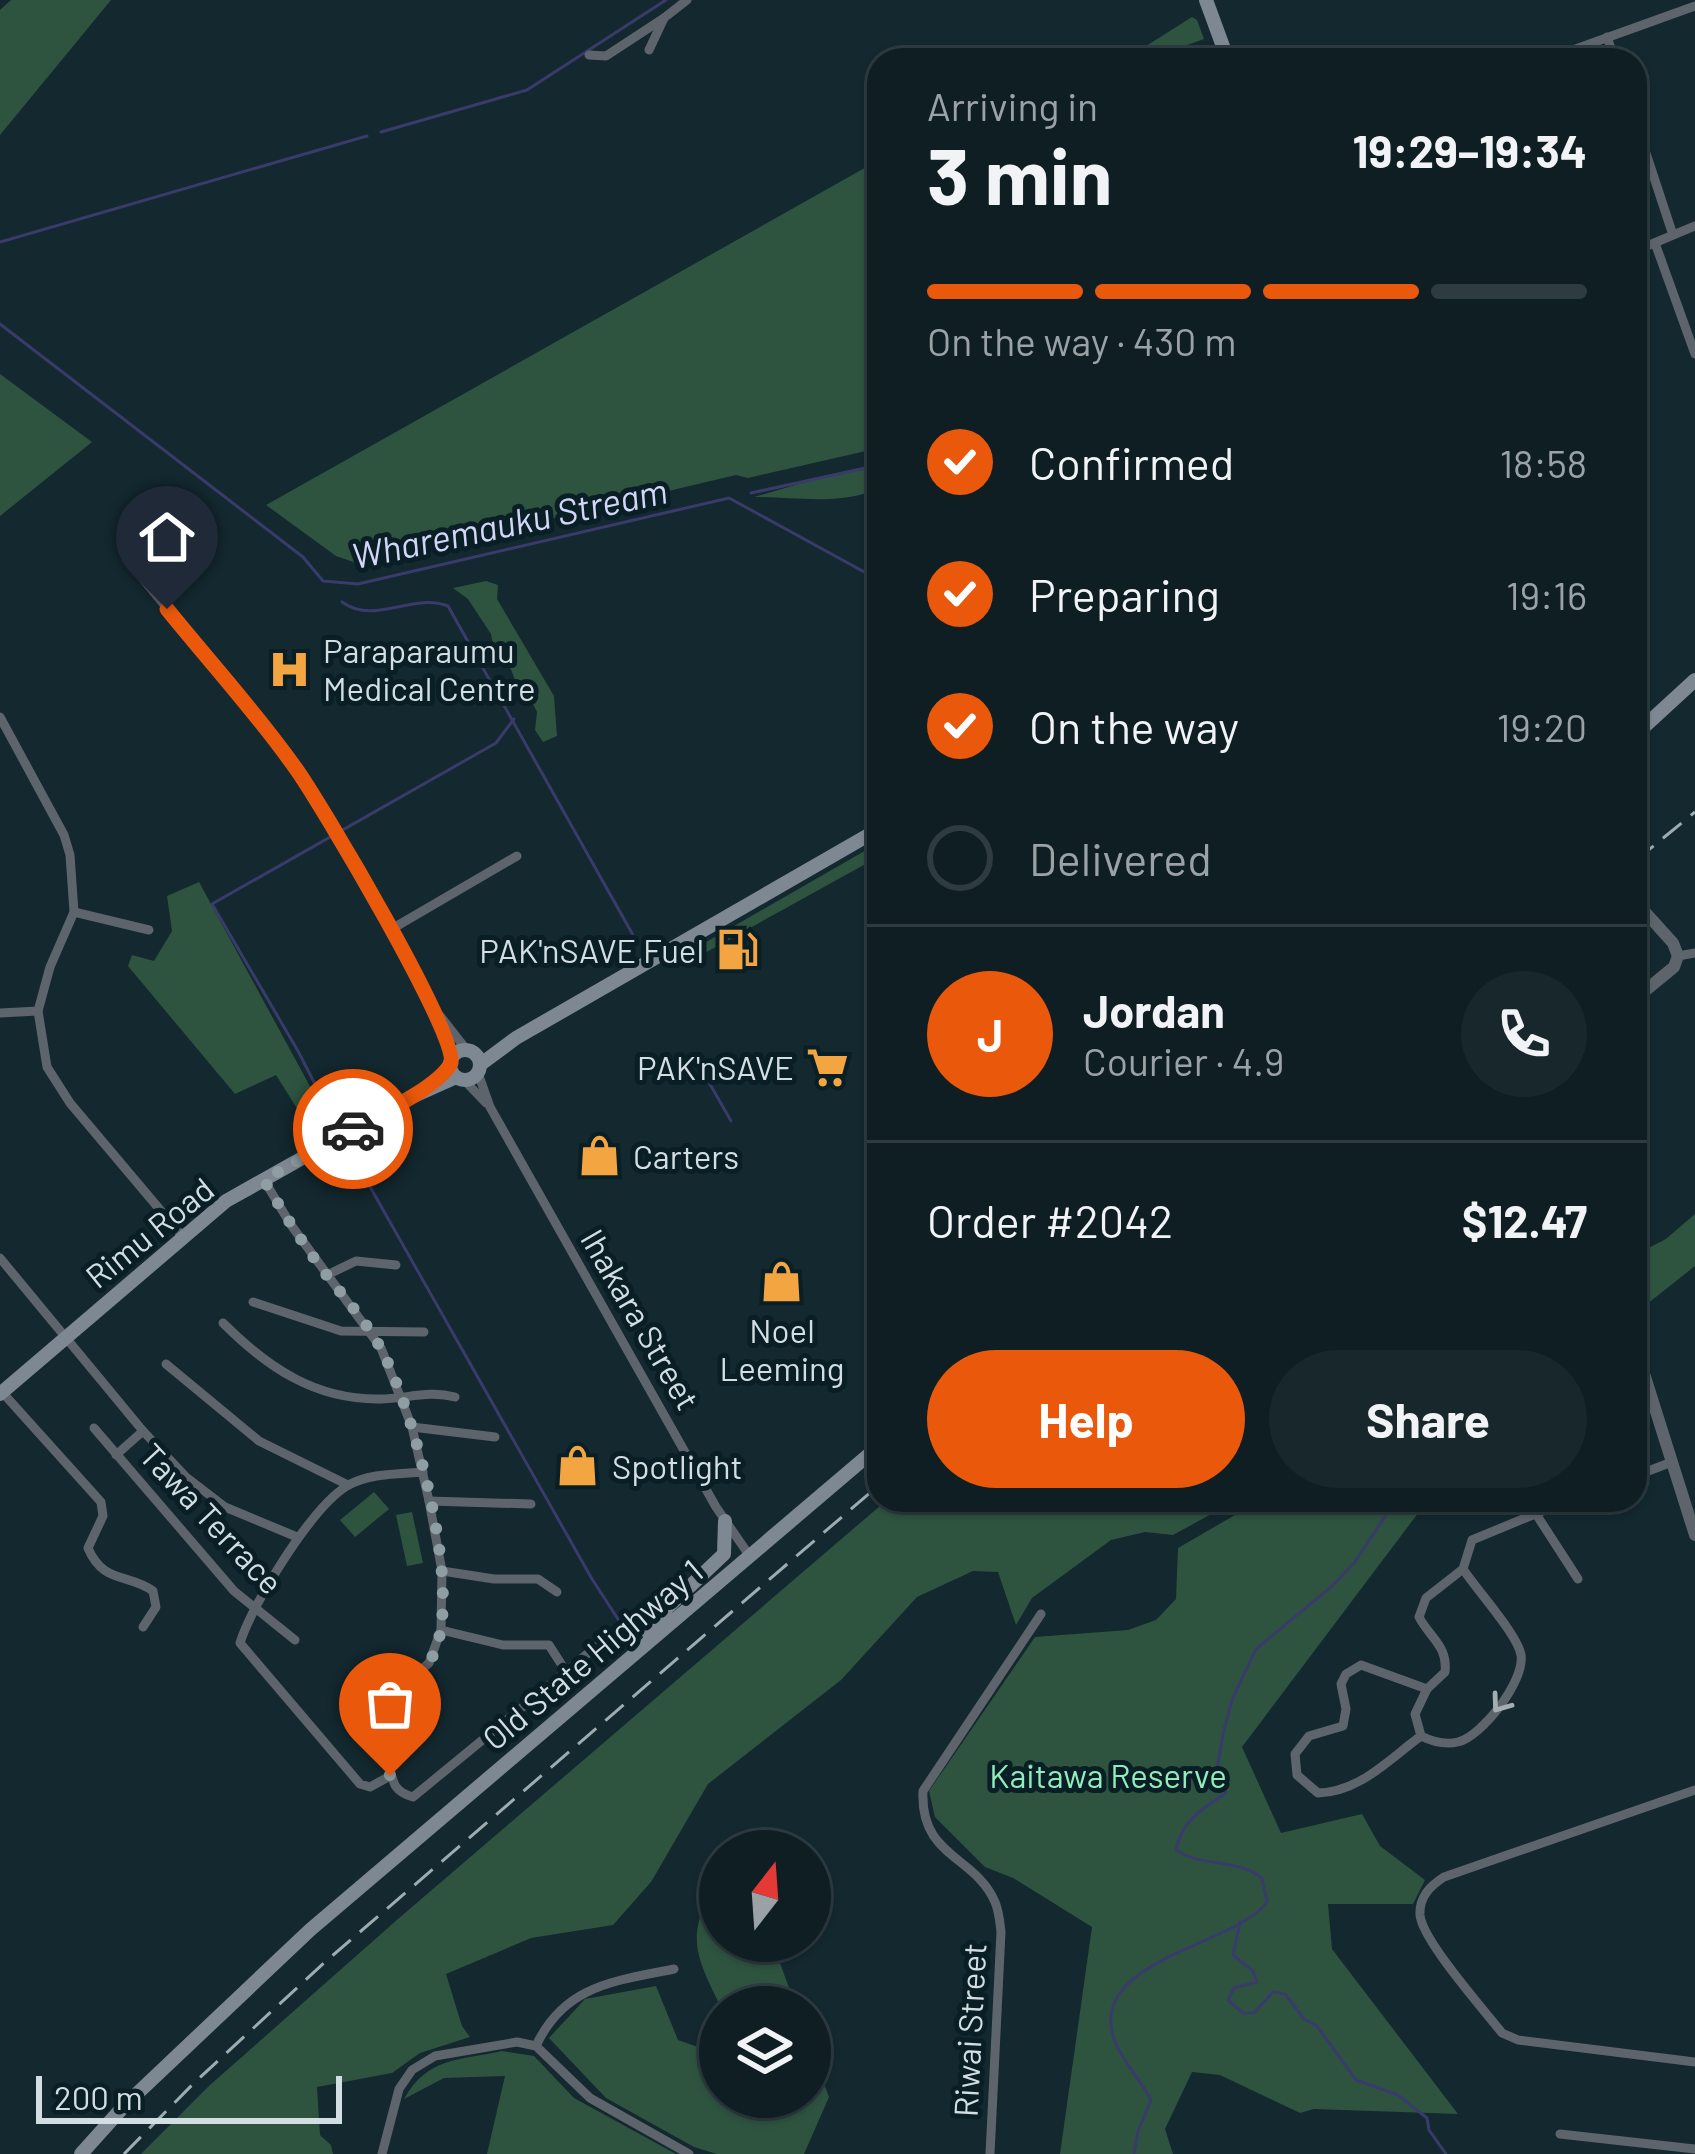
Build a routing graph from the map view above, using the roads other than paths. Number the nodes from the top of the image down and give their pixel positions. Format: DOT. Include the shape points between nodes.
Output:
graph roads {
  1 [pos="687,0"];
  2 [pos="1206,0"];
  3 [pos="1695,6"];
  4 [pos="664,18"];
  5 [pos="1607,37"];
  6 [pos="1224,48"];
  7 [pos="1577,48"];
  8 [pos="1611,48"];
  9 [pos="649,50"];
  10 [pos="589,56"];
  11 [pos="1647,156"];
  12 [pos="1695,226"];
  13 [pos="1673,235"];
  14 [pos="1655,243"];
  15 [pos="1647,246"];
  16 [pos="1695,354"];
  17 [pos="139,574"];
  18 [pos="1695,680"];
  19 [pos="0,717"];
  20 [pos="1647,723"];
  21 [pos="867,836"];
  22 [pos="517,856"];
  23 [pos="74,912"];
  24 [pos="1647,915"];
  25 [pos="149,930"];
  26 [pos="390,930"];
  27 [pos="1695,953"];
  28 [pos="1678,956"];
  29 [pos="1647,989"];
  30 [pos="38,1011"];
  31 [pos="0,1013"];
  32 [pos="465,1064"];
  33 [pos="264,1180"];
  34 [pos="182,1237"];
  35 [pos="0,1258"];
  36 [pos="396,1265"];
  37 [pos="327,1275"];
  38 [pos="253,1302"];
  39 [pos="223,1323"];
  40 [pos="369,1330"];
  41 [pos="424,1332"];
  42 [pos="65,1335"];
  43 [pos="166,1364"];
  44 [pos="1647,1383"];
  45 [pos="1,1393"];
  46 [pos="402,1396"];
  47 [pos="455,1397"];
  48 [pos="412,1427"];
  49 [pos="94,1428"];
  50 [pos="142,1431"];
  51 [pos="495,1437"];
  52 [pos="116,1455"];
  53 [pos="867,1456"];
  54 [pos="1672,1462"];
  55 [pos="1647,1471"];
  56 [pos="423,1472"];
  57 [pos="348,1485"];
  58 [pos="429,1501"];
  59 [pos="531,1504"];
  60 [pos="1541,1512"];
  61 [pos="1536,1514"];
  62 [pos="725,1521"];
  63 [pos="1695,1535"];
  64 [pos="297,1537"];
  65 [pos="749,1556"];
  66 [pos="1463,1569"];
  67 [pos="442,1570"];
  68 [pos="1578,1579"];
  69 [pos="557,1592"];
  70 [pos="257,1610"];
  71 [pos="1041,1614"];
  72 [pos="142,1627"];
  73 [pos="441,1630"];
  74 [pos="609,1636"];
  75 [pos="295,1640"];
  76 [pos="640,1648"];
  77 [pos="565,1670"];
  78 [pos="1427,1689"];
  79 [pos="356,1710"];
  80 [pos="369,1714"];
  81 [pos="1421,1736"];
  82 [pos="390,1776"];
  83 [pos="1695,1790"];
  84 [pos="674,1969"];
  85 [pos="536,2046"];
  86 [pos="1695,2062"];
  87 [pos="1560,2134"];
  88 [pos="1695,2149"];
  89 [pos="81,2154"];
  90 [pos="382,2154"];
  91 [pos="689,2154"];
  92 [pos="990,2154"];
  1 -- 4 [label="street"];
  2 -- 6 [label="main road"];
  3 -- 5 [label="street"];
  4 -- 9 [label="street"];
  4 -- 10 [label="street" via="606,56"];
  5 -- 7 [label="street"];
  5 -- 8 [label="street"];
  11 -- 13 [label="street"];
  12 -- 13 [label="street"];
  13 -- 14 [label="street"];
  14 -- 15 [label="street"];
  14 -- 16 [label="street"];
  17 -- 26 [label="street, Ihakara Street" via="294,765"];
  18 -- 20 [label="main road"];
  19 -- 23 [label="street" via="64,836"];
  21 -- 32 [label="main road, Rimu Road"];
  22 -- 26 [label="street"];
  23 -- 25 [label="street"];
  23 -- 30 [label="street"];
  24 -- 28 [label="street"];
  26 -- 32 [label="street, Ihakara Street"];
  27 -- 28 [label="street"];
  28 -- 29 [label="street"];
  30 -- 31 [label="street"];
  30 -- 34 [label="street" via="53,1081"];
  32 -- 33 [label="main road, Rimu Road"];
  32 -- 62 [label="street, Ihakara Street"];
  33 -- 34 [label="main road, Rimu Road"];
  33 -- 37 [label="street"];
  34 -- 42 [label="main road, Rimu Road"];
  35 -- 42 [label="street"];
  36 -- 37 [label="street" via="356,1261"];
  37 -- 40 [label="street"];
  38 -- 40 [label="street" via="341,1331"];
  39 -- 46 [label="street" via="256,1356 301,1383 358,1398"];
  40 -- 41 [label="street"];
  40 -- 46 [label="street"];
  42 -- 45 [label="main road, Rimu Road"];
  42 -- 50 [label="street"];
  43 -- 57 [label="street" via="260,1441"];
  44 -- 54 [label="street"];
  45 -- 72 [label="street" via="101,1502 88,1548 114,1579 153,1591 155,1611"];
  46 -- 47 [label="street"];
  46 -- 48 [label="street"];
  48 -- 51 [label="street"];
  48 -- 56 [label="street"];
  49 -- 52 [label="street, Tawa Terrace"];
  50 -- 52 [label="street"];
  50 -- 64 [label="street" via="225,1507"];
  52 -- 70 [label="street, Tawa Terrace"];
  53 -- 65 [label="main road, Old State Highway 1"];
  54 -- 55 [label="street"];
  54 -- 63 [label="street"];
  56 -- 57 [label="street"];
  56 -- 58 [label="street"];
  57 -- 64 [label="street"];
  58 -- 59 [label="street"];
  58 -- 67 [label="street"];
  60 -- 61 [label="street"];
  61 -- 66 [label="street" via="1472,1540"];
  61 -- 68 [label="street"];
  62 -- 65 [label="street, Ihakara Street"];
  62 -- 76 [label="main road" via="724,1554 667,1608"];
  64 -- 70 [label="street"];
  65 -- 76 [label="main road, Old State Highway 1"];
  66 -- 78 [label="street" via="1426,1598 1420,1617 1447,1658"];
  66 -- 81 [label="street, one-way" via="1522,1657 1515,1682 1476,1733 1444,1744"];
  67 -- 69 [label="street" via="538,1579"];
  67 -- 73 [label="street"];
  70 -- 75 [label="street, Tawa Terrace"];
  70 -- 82 [label="street" via="240,1643 361,1784"];
  71 -- 92 [label="street, Riwai Street" via="922,1791 922,1816 995,1901 1001,1931"];
  73 -- 77 [label="street" via="503,1645 549,1645"];
  73 -- 80 [label="street" via="429,1663"];
  74 -- 77 [label="street"];
  76 -- 89 [label="main road, Old State Highway 1" via="310,1930"];
  77 -- 82 [label="street" via="413,1797"];
  78 -- 81 [label="street" via="1415,1714"];
  78 -- 81 [label="street" via="1361,1666 1346,1674 1346,1720 1309,1736 1295,1754 1297,1775 1318,1793 1332,1793 1378,1772"];
  79 -- 80 [label="street"];
  80 -- 82 [label="street"];
  83 -- 86 [label="street" via="1444,1877 1428,1888 1420,1909 1433,1943 1502,2032"];
  84 -- 85 [label="street" via="584,1992"];
  85 -- 90 [label="street" via="435,2056 412,2070"];
  85 -- 91 [label="street" via="590,2098"];
  87 -- 88 [label="street"];
}
